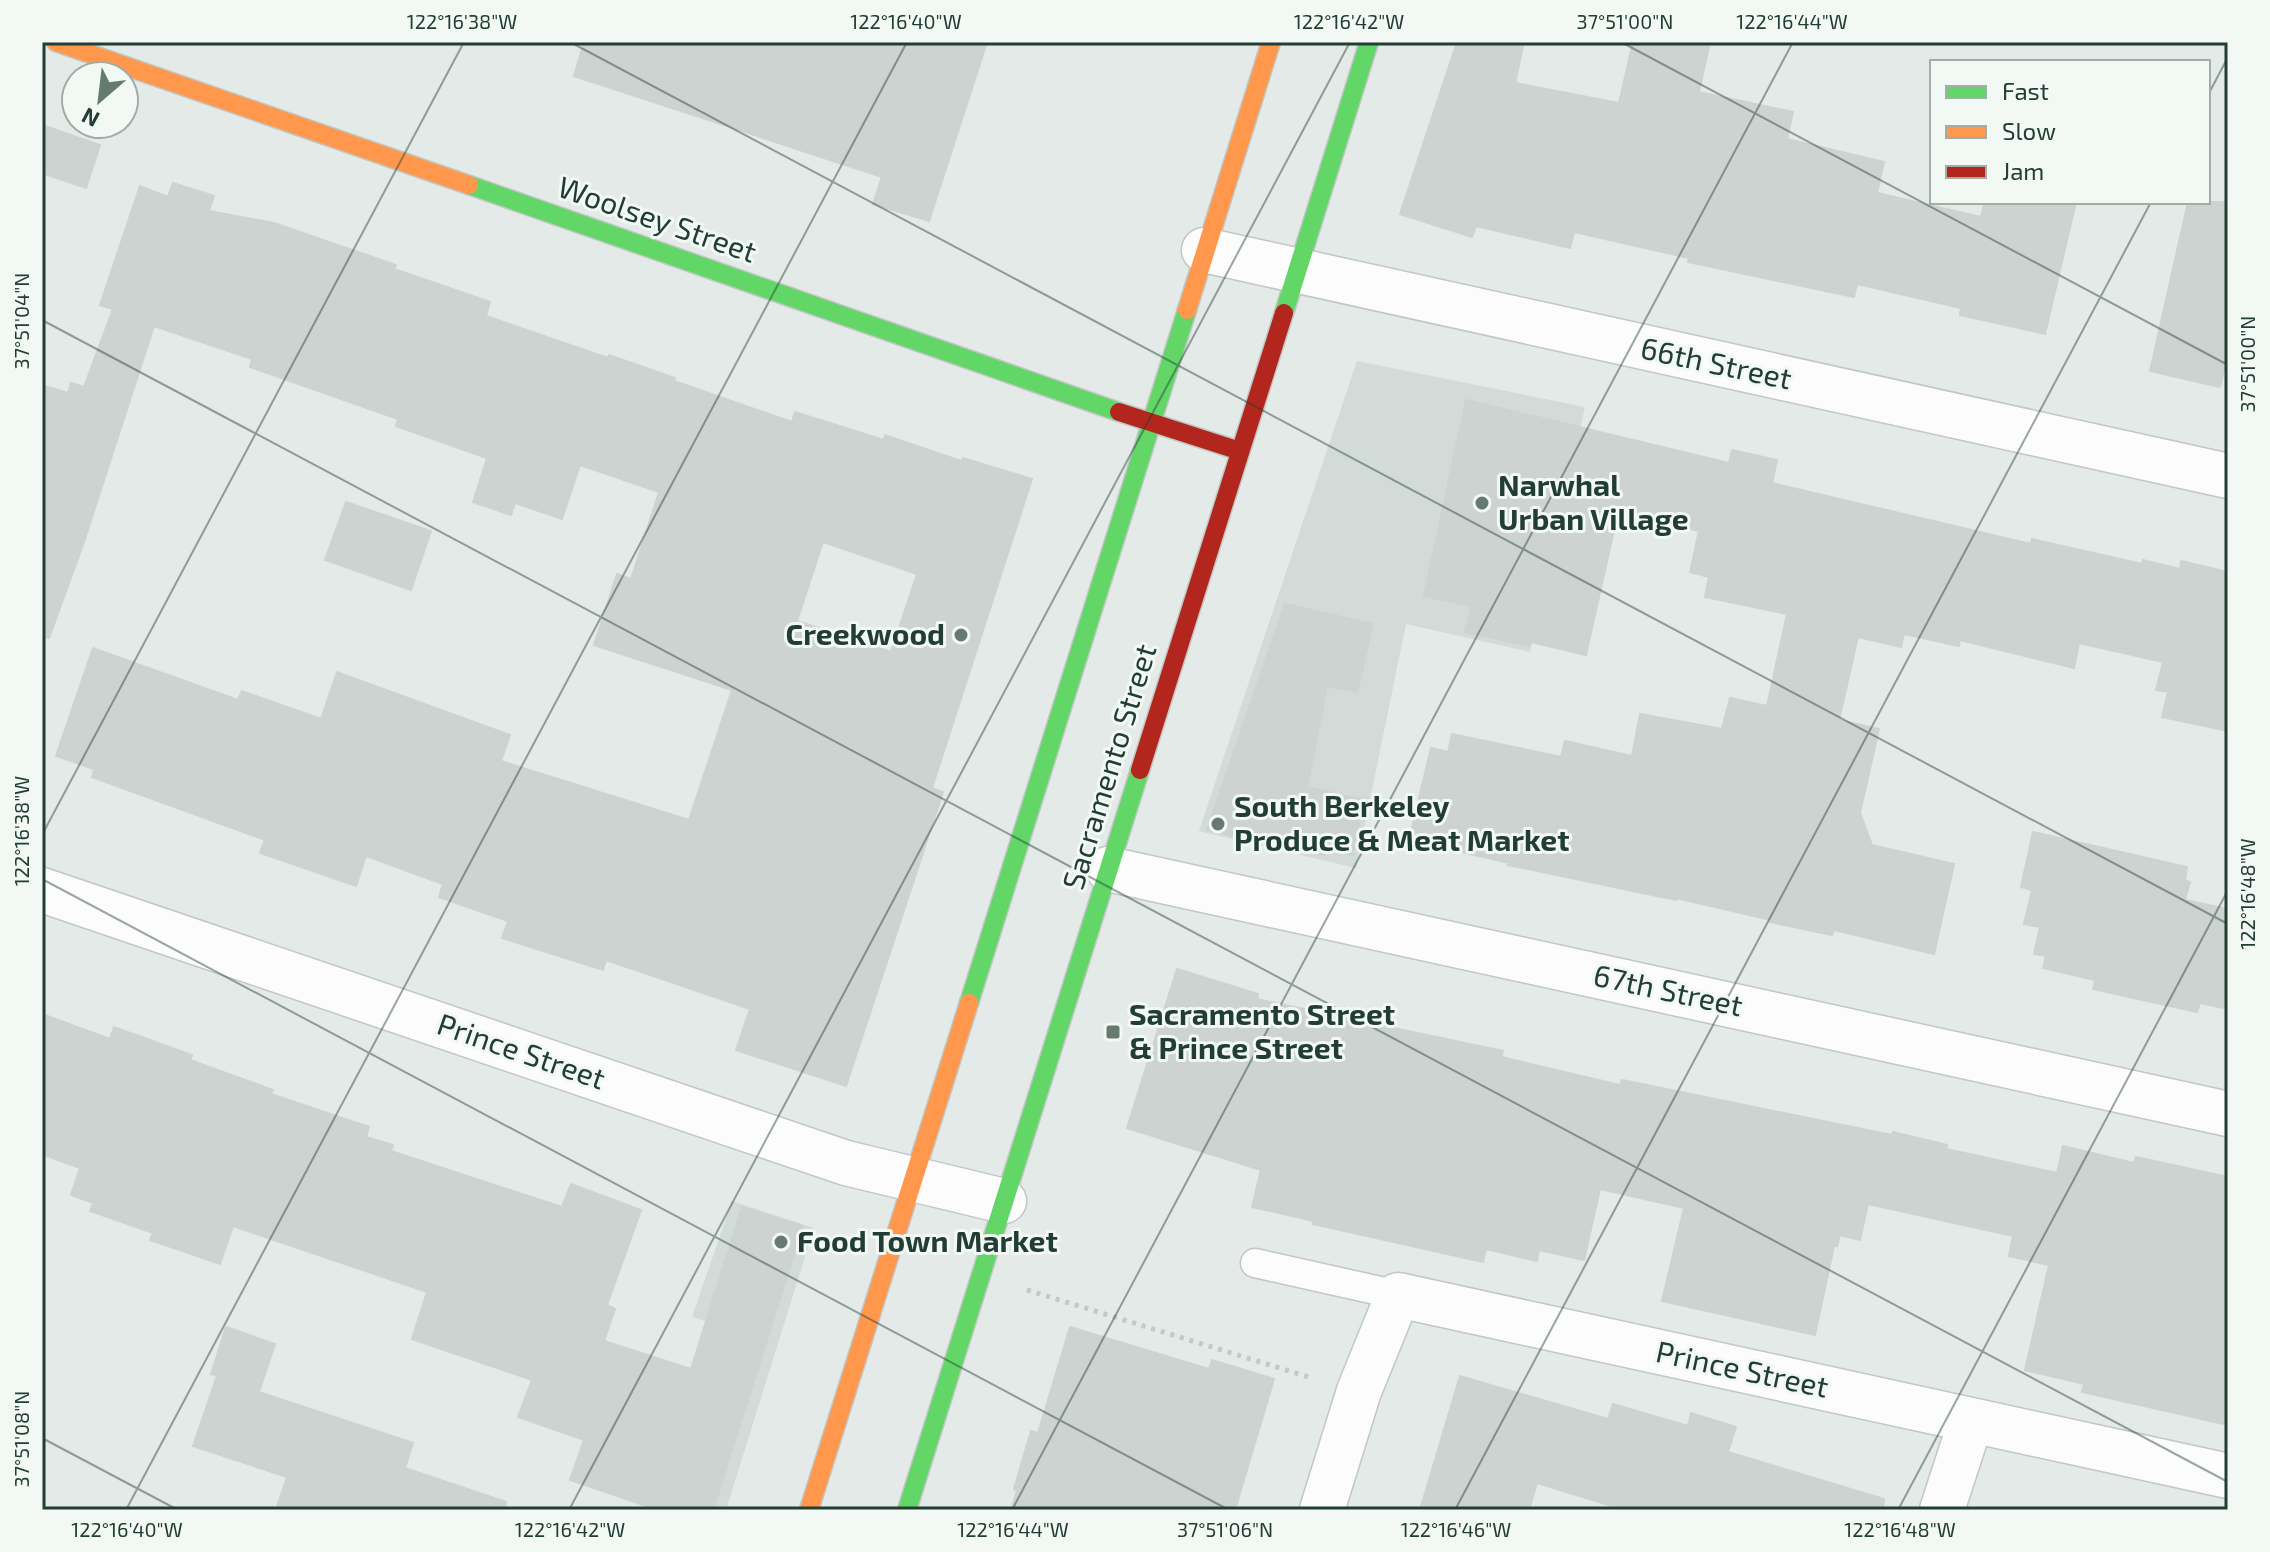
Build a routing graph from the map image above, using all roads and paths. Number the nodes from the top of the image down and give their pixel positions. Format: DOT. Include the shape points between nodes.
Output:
graph roads {
  1 [pos="56,42"];
  2 [pos="1271,42"];
  3 [pos="1369,42"];
  4 [pos="1204,250"];
  5 [pos="1297,272"];
  6 [pos="1151,424"];
  7 [pos="1240,451"];
  8 [pos="2228,476"];
  9 [pos="1108,869"];
  10 [pos="42,890"];
  11 [pos="2228,1114"];
  12 [pos="913,1179"];
  13 [pos="1004,1201"];
  14 [pos="1255,1263"];
  15 [pos="980,1277"];
  16 [pos="1398,1295"];
  17 [pos="1359,1391"];
  18 [pos="1971,1421"];
  19 [pos="2228,1476"];
  20 [pos="809,1510"];
  21 [pos="907,1510"];
  22 [pos="1322,1510"];
  23 [pos="1942,1510"];
  1 -- 6 [label="street, Woolsey Street"];
  2 -- 4 [label="street"];
  3 -- 5 [label="street, Sacramento Street"];
  4 -- 5 [label="street, 66th Street"];
  4 -- 6 [label="street"];
  5 -- 7 [label="street, Sacramento Street"];
  5 -- 8 [label="street, 66th Street"];
  6 -- 7 [label="street, Woolsey Street"];
  6 -- 12 [label="street"];
  7 -- 9 [label="street, Sacramento Street"];
  9 -- 11 [label="street, 67th Street"];
  9 -- 13 [label="street, Sacramento Street"];
  10 -- 12 [label="street, Prince Street" via="846,1163"];
  12 -- 13 [label="street, Prince Street"];
  12 -- 20 [label="street"];
  13 -- 15 [label="street, Sacramento Street"];
  14 -- 16 [label="lane, Prince Street"];
  15 -- 17 [label="path"];
  15 -- 21 [label="street, Sacramento Street"];
  16 -- 17 [label="street"];
  16 -- 18 [label="street, Prince Street"];
  17 -- 22 [label="street"];
  18 -- 19 [label="street, Prince Street"];
  18 -- 23 [label="street"];
}
